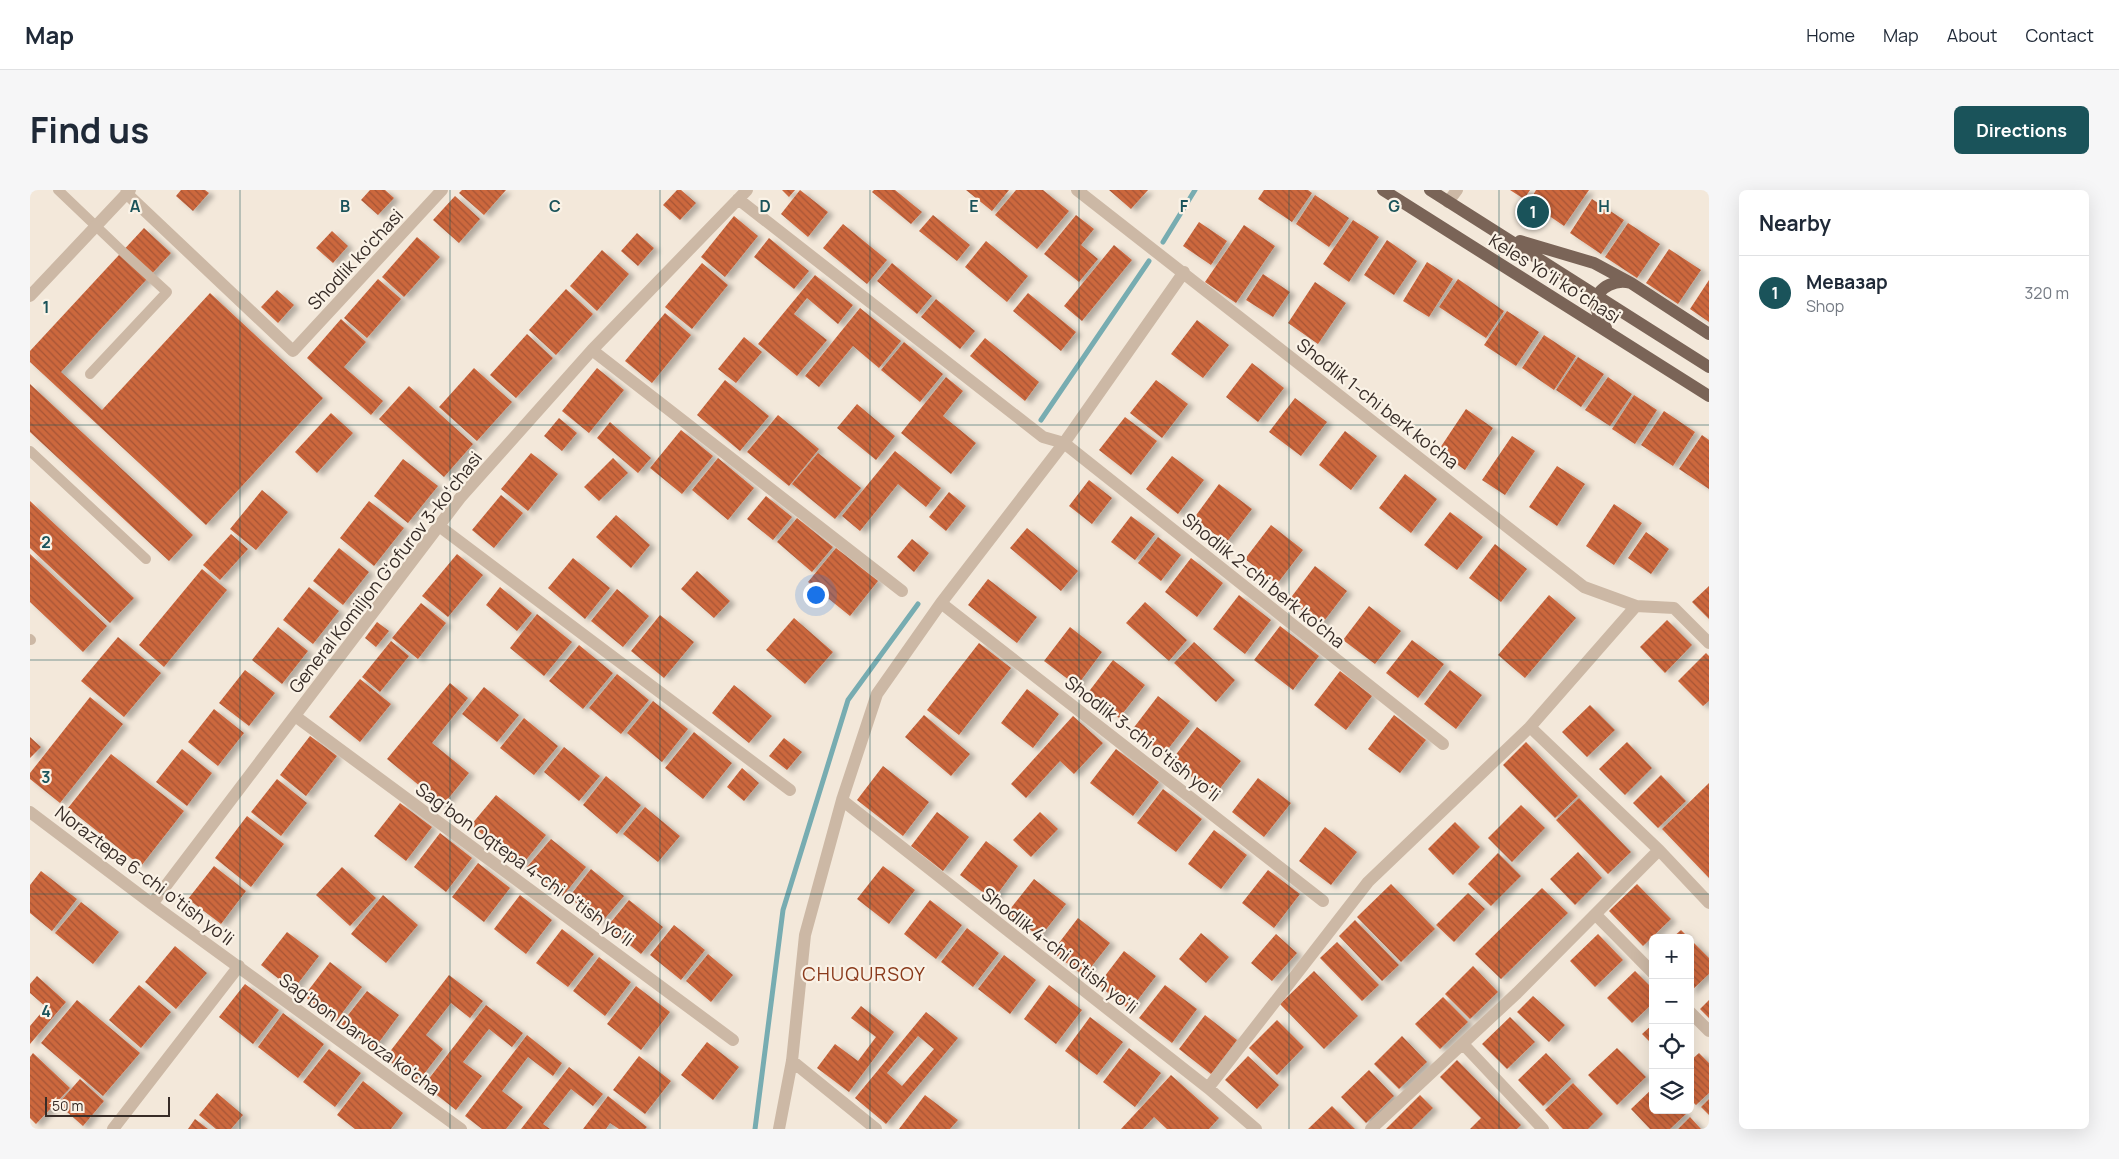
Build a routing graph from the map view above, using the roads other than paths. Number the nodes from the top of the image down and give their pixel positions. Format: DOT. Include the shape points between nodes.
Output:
graph roads {
  1 [pos="58,190"];
  2 [pos="442,190"];
  3 [pos="1077,190"];
  4 [pos="1383,190"];
  5 [pos="1430,190"];
  6 [pos="1457,190"];
  7 [pos="128,192"];
  8 [pos="742,195"];
  9 [pos="1448,202"];
  10 [pos="95,226"];
  11 [pos="1506,237"];
  12 [pos="1184,272"];
  13 [pos="1631,284"];
  14 [pos="30,296"];
  15 [pos="1598,296"];
  16 [pos="1609,332"];
  17 [pos="1709,334"];
  18 [pos="592,350"];
  19 [pos="1709,367"];
  20 [pos="90,374"];
  21 [pos="1709,396"];
  22 [pos="1064,443"];
  23 [pos="30,451"];
  24 [pos="439,526"];
  25 [pos="146,559"];
  26 [pos="902,591"];
  27 [pos="941,603"];
  28 [pos="1636,606"];
  29 [pos="1709,643"];
  30 [pos="295,716"];
  31 [pos="1530,727"];
  32 [pos="1443,744"];
  33 [pos="790,790"];
  34 [pos="842,800"];
  35 [pos="30,812"];
  36 [pos="1660,850"];
  37 [pos="1322,900"];
  38 [pos="1709,903"];
  39 [pos="152,904"];
  40 [pos="1596,915"];
  41 [pos="239,966"];
  42 [pos="1649,969"];
  43 [pos="1694,1016"];
  44 [pos="1709,1031"];
  45 [pos="734,1040"];
  46 [pos="1463,1044"];
  47 [pos="792,1061"];
  48 [pos="1208,1088"];
  49 [pos="113,1129"];
  50 [pos="461,1129"];
  51 [pos="779,1129"];
  52 [pos="876,1129"];
  53 [pos="1256,1129"];
  54 [pos="1371,1129"];
  55 [pos="1542,1129"];
  1 -- 10 [label="lane"];
  2 -- 7 [label="street, Shodlik ko'chasi" via="293,351"];
  3 -- 12 [label="street, Shodlik 1-chi berk ko'cha"];
  4 -- 16 [label="main road, Keles Yoʻli koʻchasi"];
  5 -- 9 [label="main road, Keles Yoʻli koʻchasi"];
  6 -- 9 [label="street"];
  7 -- 10 [label="street"];
  8 -- 18 [label="street, General Komiljon Gʻofurov 3-koʻchasi"];
  8 -- 22 [label="street, Shodlik 2-chi berk ko'cha" via="1043,437"];
  9 -- 11 [label="main road, Keles Yoʻli koʻchasi"];
  10 -- 14 [label="street"];
  10 -- 20 [label="lane" via="167,292"];
  11 -- 13 [label="main road" via="1594,263"];
  11 -- 15 [label="main road, Keles Yoʻli koʻchasi"];
  12 -- 22 [label="street"];
  12 -- 28 [label="street, Shodlik 1-chi berk ko'cha" via="1584,587"];
  13 -- 15 [label="main road" via="1611,284"];
  13 -- 17 [label="main road"];
  15 -- 16 [label="main road" via="1599,318"];
  15 -- 19 [label="main road, Keles Yoʻli koʻchasi"];
  16 -- 21 [label="main road, Keles Yoʻli koʻchasi"];
  18 -- 24 [label="street, General Komiljon Gʻofurov 3-koʻchasi" via="460,498"];
  18 -- 26 [label="street"];
  22 -- 27 [label="street"];
  22 -- 32 [label="street, Shodlik 2-chi berk ko'cha"];
  23 -- 25 [label="lane"];
  24 -- 30 [label="street, General Komiljon Gʻofurov 3-koʻchasi"];
  24 -- 33 [label="street"];
  27 -- 34 [label="street" via="877,694"];
  27 -- 37 [label="street, Shodlik 3-chi o'tish yo'li"];
  28 -- 29 [label="street, Shodlik 1-chi berk ko'cha" via="1674,608"];
  28 -- 31 [label="street"];
  30 -- 39 [label="street, General Komiljon Gʻofurov 3-koʻchasi"];
  30 -- 45 [label="street, Sag'bon Oqtepa 4-chi o'tish yo'li"];
  31 -- 36 [label="street"];
  31 -- 48 [label="street" via="1368,882"];
  34 -- 47 [label="street" via="805,935"];
  34 -- 48 [label="street, Shodlik 4-chi o'tish yo'li"];
  35 -- 39 [label="street, Noraztepa 6-chi o'tish yo'li"];
  36 -- 38 [label="street"];
  36 -- 40 [label="street"];
  39 -- 41 [label="street, Noraztepa 6-chi o'tish yo'li"];
  40 -- 42 [label="street"];
  40 -- 46 [label="street"];
  41 -- 49 [label="street"];
  41 -- 50 [label="street, Sag'bon Darvoza ko'cha"];
  43 -- 44 [label="street"];
  46 -- 54 [label="street"];
  46 -- 55 [label="street"];
  47 -- 51 [label="street"];
  47 -- 52 [label="street"];
  48 -- 53 [label="street, Shodlik 4-chi o'tish yo'li"];
}
